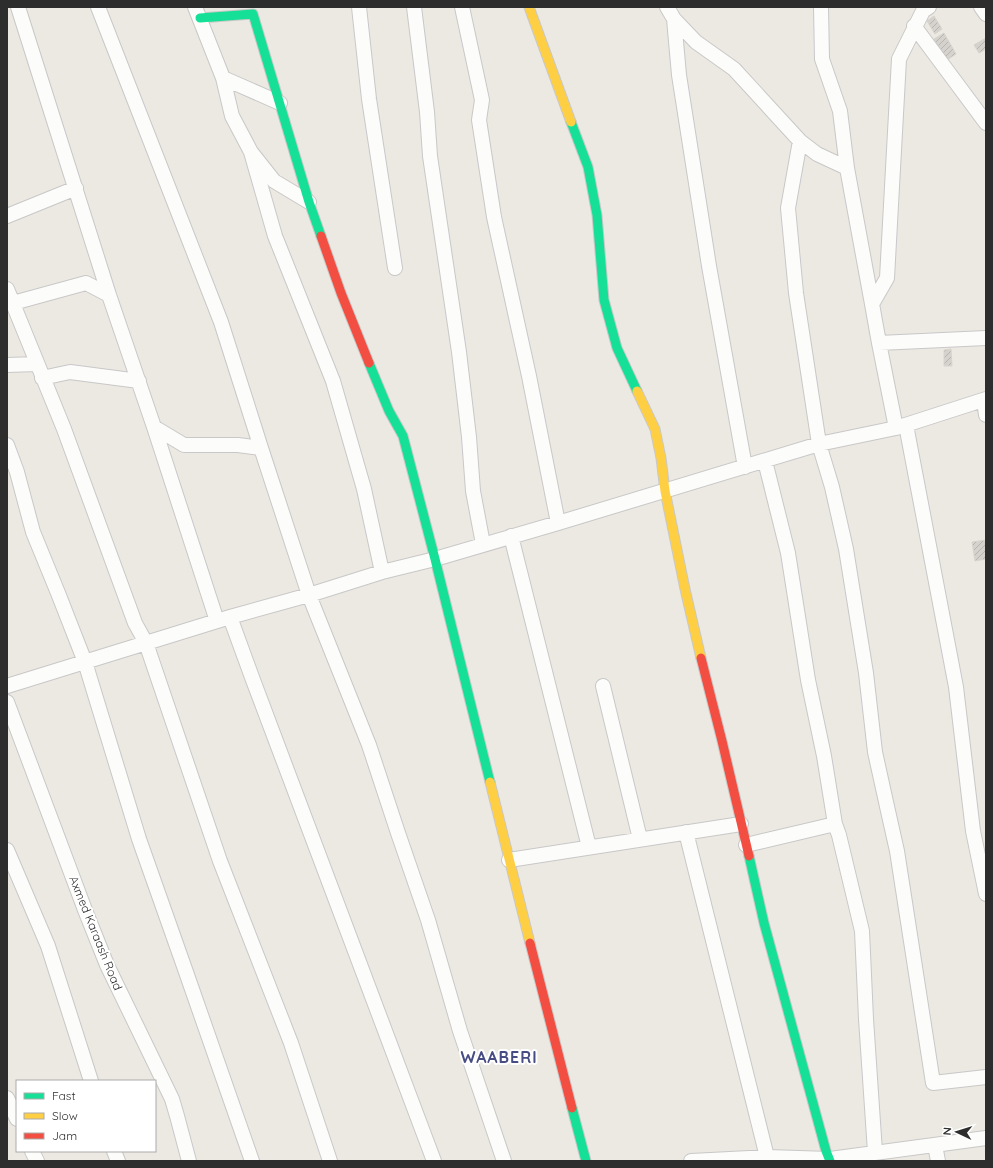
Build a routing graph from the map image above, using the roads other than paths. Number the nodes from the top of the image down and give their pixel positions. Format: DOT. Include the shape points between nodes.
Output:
graph roads {
  1 [pos="18,7"];
  2 [pos="98,7"];
  3 [pos="359,7"];
  4 [pos="414,7"];
  5 [pos="462,7"];
  6 [pos="529,7"];
  7 [pos="821,7"];
  8 [pos="929,7"];
  9 [pos="981,7"];
  10 [pos="197,12"];
  11 [pos="671,13"];
  12 [pos="986,14"];
  13 [pos="914,26"];
  14 [pos="224,78"];
  15 [pos="280,103"];
  16 [pos="986,123"];
  17 [pos="800,141"];
  18 [pos="251,152"];
  19 [pos="847,168"];
  20 [pos="76,188"];
  21 [pos="309,202"];
  22 [pos="7,216"];
  23 [pos="395,268"];
  24 [pos="7,289"];
  25 [pos="110,295"];
  26 [pos="12,303"];
  27 [pos="872,304"];
  28 [pos="986,338"];
  29 [pos="879,343"];
  30 [pos="37,364"];
  31 [pos="7,365"];
  32 [pos="42,378"];
  33 [pos="139,381"];
  34 [pos="985,400"];
  35 [pos="986,415"];
  36 [pos="154,427"];
  37 [pos="901,427"];
  38 [pos="819,444"];
  39 [pos="7,445"];
  40 [pos="261,448"];
  41 [pos="765,461"];
  42 [pos="745,467"];
  43 [pos="665,492"];
  44 [pos="558,523"];
  45 [pos="511,536"];
  46 [pos="483,544"];
  47 [pos="435,559"];
  48 [pos="382,572"];
  49 [pos="309,595"];
  50 [pos="224,619"];
  51 [pos="146,643"];
  52 [pos="85,662"];
  53 [pos="7,686"];
  54 [pos="603,686"];
  55 [pos="7,702"];
  56 [pos="740,824"];
  57 [pos="835,824"];
  58 [pos="686,832"];
  59 [pos="640,839"];
  60 [pos="746,845"];
  61 [pos="589,847"];
  62 [pos="7,850"];
  63 [pos="509,860"];
  64 [pos="986,894"];
  65 [pos="986,1077"];
  66 [pos="91,1080"];
  67 [pos="7,1098"];
  68 [pos="16,1117"];
  69 [pos="986,1138"];
  70 [pos="935,1145"];
  71 [pos="32,1152"];
  72 [pos="875,1152"];
  73 [pos="775,1159"];
  74 [pos="830,1160"];
  75 [pos="37,1161"];
  76 [pos="189,1161"];
  77 [pos="252,1161"];
  78 [pos="330,1161"];
  79 [pos="434,1161"];
  80 [pos="504,1161"];
  81 [pos="586,1161"];
  82 [pos="691,1161"];
  83 [pos="938,1161"];
  1 -- 20 [label="street"];
  2 -- 40 [label="street" via="222,322"];
  3 -- 23 [label="street" via="369,99"];
  4 -- 46 [label="street" via="430,156 459,352 473,491"];
  5 -- 44 [label="street" via="482,100 479,120 494,217"];
  6 -- 43 [label="street" via="588,167 597,214 604,300 617,348 655,429 662,458"];
  7 -- 19 [label="street" via="822,59 840,110"];
  8 -- 13 [label="street" via="923,11"];
  9 -- 12 [label="street"];
  10 -- 14 [label="street"];
  10 -- 15 [label="street" via="253,14"];
  11 -- 17 [label="street" via="696,42 734,69"];
  11 -- 42 [label="street" via="709,266"];
  13 -- 16 [label="street"];
  13 -- 27 [label="street" via="899,59 887,278"];
  14 -- 15 [label="street"];
  14 -- 18 [label="street" via="232,116"];
  15 -- 21 [label="street"];
  17 -- 19 [label="street" via="817,154"];
  17 -- 38 [label="street" via="788,208 796,293"];
  18 -- 21 [label="street" via="274,181"];
  18 -- 48 [label="street" via="275,236 333,381 364,489"];
  19 -- 27 [label="street"];
  20 -- 22 [label="street"];
  20 -- 25 [label="street"];
  21 -- 47 [label="street" via="341,293 389,411 403,436"];
  24 -- 26 [label="street"];
  25 -- 26 [label="street" via="86,283"];
  25 -- 33 [label="street"];
  26 -- 30 [label="street"];
  27 -- 29 [label="street"];
  28 -- 29 [label="street"];
  29 -- 37 [label="street"];
  30 -- 31 [label="street"];
  30 -- 32 [label="street"];
  32 -- 33 [label="street" via="70,372"];
  32 -- 51 [label="street" via="64,429 134,623"];
  33 -- 36 [label="street"];
  34 -- 35 [label="street"];
  34 -- 37 [label="street"];
  36 -- 40 [label="street" via="184,445 238,445"];
  36 -- 50 [label="street"];
  37 -- 38 [label="street"];
  37 -- 64 [label="street" via="956,687 973,831"];
  38 -- 41 [label="street"];
  38 -- 65 [label="street" via="846,549 866,673 875,752 897,850 933,1083"];
  39 -- 52 [label="street" via="33,532"];
  40 -- 49 [label="street"];
  41 -- 42 [label="street"];
  41 -- 57 [label="street" via="788,553"];
  42 -- 43 [label="street"];
  43 -- 44 [label="street"];
  43 -- 56 [label="street"];
  44 -- 45 [label="street"];
  45 -- 46 [label="street"];
  45 -- 61 [label="street"];
  46 -- 47 [label="street"];
  47 -- 48 [label="street"];
  47 -- 63 [label="street"];
  48 -- 49 [label="street"];
  49 -- 50 [label="street"];
  49 -- 80 [label="street" via="369,745 428,920 460,1031"];
  50 -- 51 [label="street"];
  50 -- 79 [label="street" via="258,695"];
  51 -- 52 [label="street"];
  51 -- 78 [label="street" via="220,861 290,1043"];
  52 -- 53 [label="street"];
  52 -- 77 [label="street" via="138,839"];
  54 -- 59 [label="street"];
  55 -- 76 [label="street, Axmed Karaash Road" via="107,965 172,1099"];
  56 -- 58 [label="street"];
  56 -- 60 [label="street"];
  57 -- 60 [label="street"];
  57 -- 72 [label="street" via="862,931"];
  58 -- 59 [label="street"];
  58 -- 73 [label="street"];
  59 -- 61 [label="street"];
  60 -- 74 [label="street" via="764,923"];
  61 -- 63 [label="street"];
  62 -- 66 [label="street" via="48,946"];
  63 -- 81 [label="street"];
  67 -- 68 [label="street"];
  69 -- 70 [label="street"];
  70 -- 72 [label="street"];
  70 -- 83 [label="street"];
  71 -- 75 [label="street"];
  72 -- 74 [label="street"];
  73 -- 74 [label="street"];
  73 -- 82 [label="street"];
}
